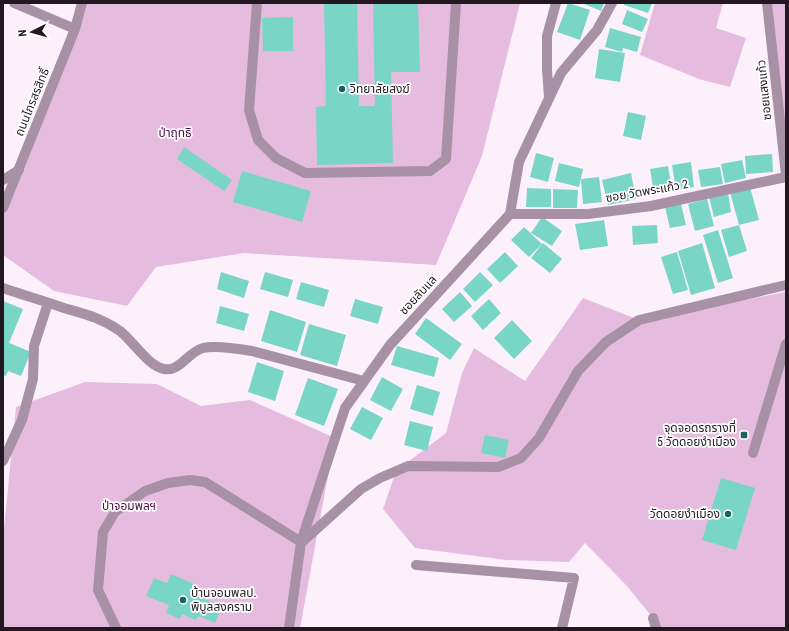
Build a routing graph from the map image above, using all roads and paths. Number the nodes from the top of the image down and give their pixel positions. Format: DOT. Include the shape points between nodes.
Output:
graph roads {
  1 [pos="14,3"];
  2 [pos="82,3"];
  3 [pos="257,3"];
  4 [pos="456,3"];
  5 [pos="556,3"];
  6 [pos="612,3"];
  7 [pos="767,3"];
  8 [pos="75,29"];
  9 [pos="549,97"];
  10 [pos="19,170"];
  11 [pos="786,176"];
  12 [pos="3,180"];
  13 [pos="3,208"];
  14 [pos="510,214"];
  15 [pos="786,285"];
  16 [pos="3,288"];
  17 [pos="48,303"];
  18 [pos="786,344"];
  19 [pos="364,381"];
  20 [pos="753,452"];
  21 [pos="3,461"];
  22 [pos="301,542"];
  23 [pos="416,565"];
  24 [pos="653,618"];
  25 [pos="116,628"];
  26 [pos="289,628"];
  27 [pos="562,628"];
  28 [pos="656,628"];
  1 -- 8 [label="street"];
  2 -- 8 [label="street, ถนนไกรสรสิทธิ์"];
  3 -- 4 [label="street" via="249,110 258,140 276,158 305,172 430,171 446,159"];
  5 -- 9 [label="street" via="547,36"];
  6 -- 9 [label="street" via="597,30 561,73"];
  7 -- 11 [label="street, ซอยแสงแก้ว"];
  8 -- 10 [label="street, ถนนไกรสรสิทธิ์"];
  9 -- 14 [label="street" via="519,162"];
  10 -- 12 [label="street"];
  10 -- 13 [label="street, ถนนไกรสรสิทธิ์"];
  11 -- 14 [label="street, ซอย วัดพระแก้ว 2" via="651,206 588,214"];
  14 -- 19 [label="street, ซอยลับแล" via="390,345"];
  15 -- 22 [label="street" via="639,320 606,342 578,371 539,438 521,458 498,467 408,466 361,489"];
  16 -- 17 [label="street"];
  17 -- 19 [label="street" via="104,320 121,332 156,366 164,369 177,367 195,352 205,348 237,348"];
  17 -- 21 [label="street" via="34,346 34,379 22,420"];
  18 -- 20 [label="street"];
  19 -- 22 [label="street, ซอยลับแล" via="345,408"];
  22 -- 25 [label="street" via="205,482 190,480 168,483 145,491 115,512 103,532 98,590"];
  22 -- 26 [label="street, ซอยลับแล"];
  23 -- 27 [label="street" via="574,578"];
  24 -- 28 [label="street"];
}
